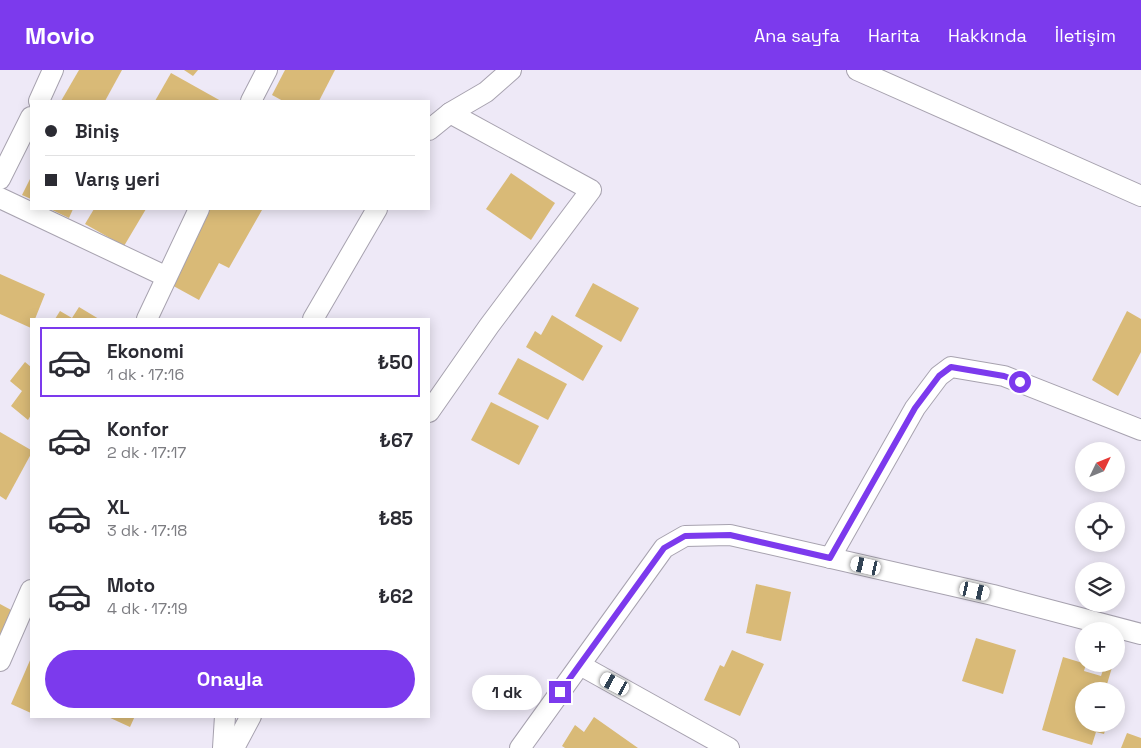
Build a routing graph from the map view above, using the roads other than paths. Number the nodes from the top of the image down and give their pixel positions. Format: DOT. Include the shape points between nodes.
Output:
graph roads {
  1 [pos="53,70"];
  2 [pos="267,70"];
  3 [pos="511,70"];
  4 [pos="857,70"];
  5 [pos="40,100"];
  6 [pos="252,100"];
  7 [pos="450,113"];
  8 [pos="30,120"];
  9 [pos="430,129"];
  10 [pos="0,179"];
  11 [pos="1141,196"];
  12 [pos="0,198"];
  13 [pos="198,210"];
  14 [pos="377,210"];
  15 [pos="165,276"];
  16 [pos="147,318"];
  17 [pos="314,318"];
  18 [pos="430,411"];
  19 [pos="1141,430"];
  20 [pos="830,558"];
  21 [pos="30,592"];
  22 [pos="1141,634"];
  23 [pos="0,661"];
  24 [pos="580,665"];
  25 [pos="225,718"];
  26 [pos="251,718"];
  27 [pos="223,748"];
  28 [pos="234,748"];
  29 [pos="520,748"];
  30 [pos="729,748"];
  1 -- 5 [label="street"];
  2 -- 6 [label="street"];
  3 -- 7 [label="street" via="486,92"];
  4 -- 11 [label="street"];
  7 -- 9 [label="street"];
  7 -- 18 [label="street" via="591,190"];
  8 -- 10 [label="street"];
  12 -- 15 [label="street"];
  13 -- 15 [label="street"];
  14 -- 17 [label="street"];
  15 -- 16 [label="street"];
  19 -- 20 [label="street" via="1004,376 951,367 939,376 915,408"];
  20 -- 22 [label="street" via="993,595"];
  20 -- 24 [label="street" via="730,535 685,536 664,548"];
  21 -- 23 [label="street"];
  24 -- 29 [label="street"];
  24 -- 30 [label="street"];
  25 -- 27 [label="street"];
  26 -- 28 [label="street"];
}
